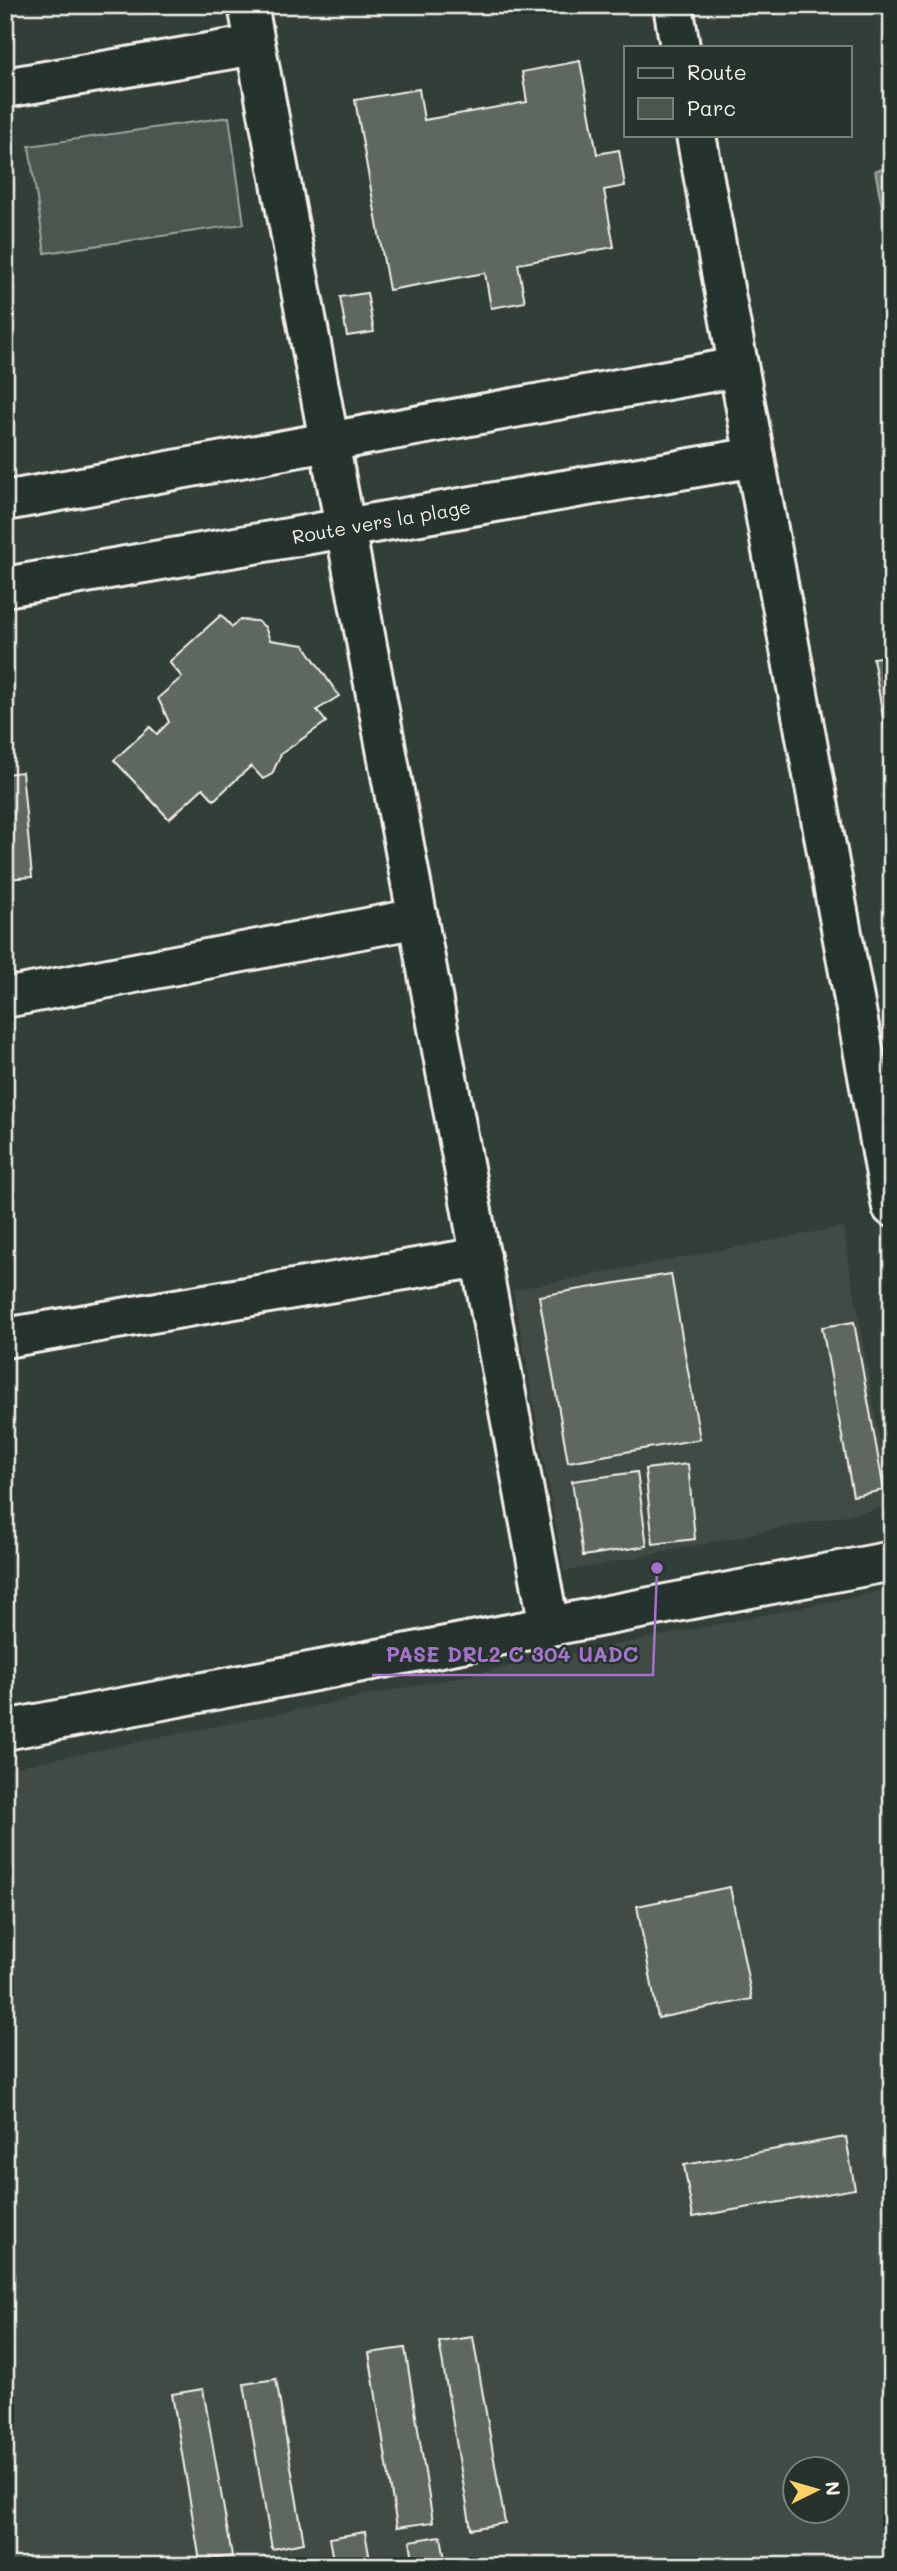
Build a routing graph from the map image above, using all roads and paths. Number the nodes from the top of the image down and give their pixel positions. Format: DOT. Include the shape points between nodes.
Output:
graph roads {
  1 [pos="247,5"];
  2 [pos="673,5"];
  3 [pos="255,45"];
  4 [pos="680,46"];
  5 [pos="5,88"];
  6 [pos="696,136"];
  7 [pos="738,367"];
  8 [pos="328,442"];
  9 [pos="755,457"];
  10 [pos="5,501"];
  11 [pos="345,528"];
  12 [pos="5,587"];
  13 [pos="418,918"];
  14 [pos="5,998"];
  15 [pos="892,1207"];
  16 [pos="481,1257"];
  17 [pos="5,1339"];
  18 [pos="892,1562"];
  19 [pos="549,1626"];
  20 [pos="5,1730"];
  1 -- 3 [label="street"];
  2 -- 4 [label="street"];
  3 -- 5 [label="street"];
  3 -- 8 [label="street"];
  6 -- 7 [label="street"];
  7 -- 8 [label="street"];
  7 -- 9 [label="street"];
  8 -- 10 [label="street"];
  8 -- 11 [label="street"];
  9 -- 11 [label="street, Route vers la plage"];
  9 -- 15 [label="street"];
  11 -- 12 [label="street, Route vers la plage"];
  11 -- 13 [label="street"];
  13 -- 14 [label="street"];
  13 -- 16 [label="street"];
  16 -- 17 [label="street"];
  16 -- 19 [label="street"];
  18 -- 19 [label="street"];
  19 -- 20 [label="street"];
}
